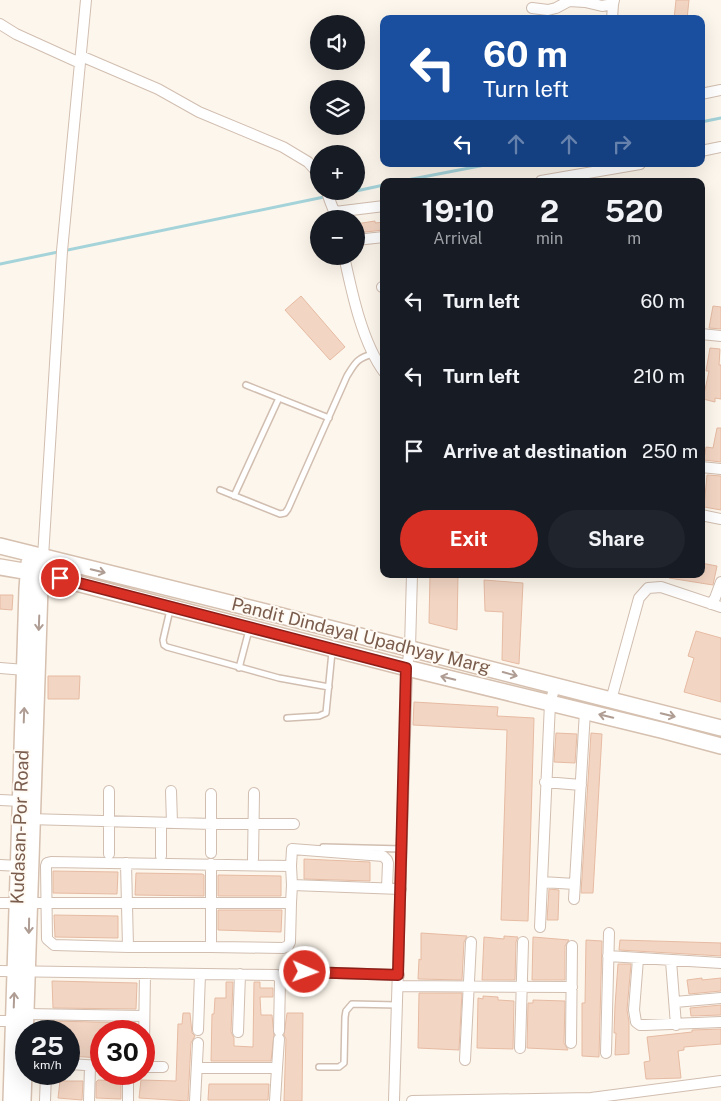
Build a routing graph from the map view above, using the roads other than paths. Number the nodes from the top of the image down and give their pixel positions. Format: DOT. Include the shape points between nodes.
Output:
graph roads {
  1 [pos="86,0"];
  2 [pos="613,2"];
  3 [pos="532,8"];
  4 [pos="612,15"];
  5 [pos="0,24"];
  6 [pos="80,60"];
  7 [pos="721,90"];
  8 [pos="705,93"];
  9 [pos="721,147"];
  10 [pos="705,150"];
  11 [pos="310,164"];
  12 [pos="627,167"];
  13 [pos="579,178"];
  14 [pos="380,207"];
  15 [pos="365,210"];
  16 [pos="380,237"];
  17 [pos="365,239"];
  18 [pos="346,265"];
  19 [pos="705,334"];
  20 [pos="721,336"];
  21 [pos="372,354"];
  22 [pos="380,366"];
  23 [pos="246,385"];
  24 [pos="279,398"];
  25 [pos="328,418"];
  26 [pos="705,467"];
  27 [pos="721,469"];
  28 [pos="220,490"];
  29 [pos="234,496"];
  30 [pos="705,516"];
  31 [pos="721,519"];
  32 [pos="0,546"];
  33 [pos="38,555"];
  34 [pos="0,566"];
  35 [pos="34,573"];
  36 [pos="412,578"];
  37 [pos="721,582"];
  38 [pos="716,605"];
  39 [pos="170,607"];
  40 [pos="249,627"];
  41 [pos="333,648"];
  42 [pos="410,648"];
  43 [pos="0,668"];
  44 [pos="239,668"];
  45 [pos="406,668"];
  46 [pos="25,670"];
  47 [pos="555,686"];
  48 [pos="329,687"];
  49 [pos="611,700"];
  50 [pos="550,703"];
  51 [pos="585,711"];
  52 [pos="287,718"];
  53 [pos="721,728"];
  54 [pos="721,746"];
  55 [pos="545,782"];
  56 [pos="581,785"];
  57 [pos="109,791"];
  58 [pos="171,791"];
  59 [pos="254,793"];
  60 [pos="211,794"];
  61 [pos="0,800"];
  62 [pos="21,801"];
  63 [pos="26,819"];
  64 [pos="108,822"];
  65 [pos="166,823"];
  66 [pos="211,824"];
  67 [pos="254,824"];
  68 [pos="294,824"];
  69 [pos="312,846"];
  70 [pos="402,849"];
  71 [pos="211,853"];
  72 [pos="108,854"];
  73 [pos="161,856"];
  74 [pos="253,858"];
  75 [pos="126,863"];
  76 [pos="211,864"];
  77 [pos="0,865"];
  78 [pos="19,866"];
  79 [pos="291,866"];
  80 [pos="542,882"];
  81 [pos="575,884"];
  82 [pos="292,885"];
  83 [pos="387,888"];
  84 [pos="401,889"];
  85 [pos="574,900"];
  86 [pos="128,902"];
  87 [pos="210,902"];
  88 [pos="0,903"];
  89 [pos="24,903"];
  90 [pos="47,903"];
  91 [pos="291,903"];
  92 [pos="540,927"];
  93 [pos="609,933"];
  94 [pos="471,942"];
  95 [pos="523,942"];
  96 [pos="572,946"];
  97 [pos="128,947"];
  98 [pos="211,947"];
  99 [pos="608,956"];
  100 [pos="638,959"];
  101 [pos="671,961"];
  102 [pos="721,962"];
  103 [pos="14,972"];
  104 [pos="305,972"];
  105 [pos="145,973"];
  106 [pos="200,974"];
  107 [pos="240,974"];
  108 [pos="398,975"];
  109 [pos="398,986"];
  110 [pos="469,987"];
  111 [pos="521,987"];
  112 [pos="572,987"];
  113 [pos="721,998"];
  114 [pos="675,1002"];
  115 [pos="397,1005"];
  116 [pos="144,1016"];
  117 [pos="13,1019"];
  118 [pos="144,1020"];
  119 [pos="721,1022"];
  120 [pos="676,1025"];
  121 [pos="198,1030"];
  122 [pos="238,1032"];
  123 [pos="198,1043"];
  124 [pos="571,1043"];
  125 [pos="520,1048"];
  126 [pos="606,1053"];
  127 [pos="465,1060"];
  128 [pos="80,1065"];
  129 [pos="90,1066"];
  130 [pos="155,1067"];
  131 [pos="163,1067"];
  132 [pos="319,1067"];
  133 [pos="197,1068"];
  134 [pos="277,1068"];
  135 [pos="721,1081"];
  136 [pos="23,1085"];
  137 [pos="46,1085"];
  138 [pos="128,1085"];
  139 [pos="591,1099"];
  140 [pos="479,1100"];
  141 [pos="11,1101"];
  142 [pos="22,1101"];
  143 [pos="45,1101"];
  144 [pos="89,1101"];
  145 [pos="128,1101"];
  146 [pos="195,1101"];
  147 [pos="275,1101"];
  148 [pos="394,1101"];
  149 [pos="412,1101"];
  1 -- 6 [label="street"];
  2 -- 3 [label="street" via="602,6 569,1 548,10"];
  2 -- 4 [label="street"];
  5 -- 6 [label="street" via="16,34"];
  6 -- 11 [label="street" via="158,89 199,112 283,148"];
  6 -- 33 [label="street"];
  7 -- 8 [label="street"];
  9 -- 10 [label="street"];
  12 -- 13 [label="street"];
  14 -- 15 [label="street"];
  16 -- 17 [label="street"];
  18 -- 21 [label="street"];
  19 -- 20 [label="street"];
  21 -- 22 [label="street"];
  21 -- 25 [label="lane" via="358,360"];
  23 -- 24 [label="lane"];
  24 -- 25 [label="lane"];
  24 -- 29 [label="lane"];
  25 -- 29 [label="lane" via="285,513 280,514"];
  26 -- 27 [label="street"];
  28 -- 29 [label="lane"];
  30 -- 31 [label="street"];
  32 -- 33 [label="street, Pandit Dindayal Upadhyay Marg"];
  33 -- 35 [label="street, Kudasan-Por Road"];
  33 -- 42 [label="street, Pandit Dindayal Upadhyay Marg, one-way"];
  34 -- 35 [label="street, Pandit Dindayal Upadhyay Marg"];
  35 -- 39 [label="street, Pandit Dindayal Upadhyay Marg"];
  35 -- 46 [label="street, Kudasan-Por Road"];
  35 -- 63 [label="street, Kudasan-Por Road, one-way"];
  36 -- 42 [label="street"];
  37 -- 38 [label="street"];
  38 -- 49 [label="street" via="661,587 648,588 640,598"];
  39 -- 40 [label="street, Pandit Dindayal Upadhyay Marg"];
  39 -- 44 [label="lane" via="163,640 167,648"];
  40 -- 41 [label="street, Pandit Dindayal Upadhyay Marg"];
  40 -- 44 [label="lane"];
  41 -- 45 [label="street, Pandit Dindayal Upadhyay Marg"];
  41 -- 48 [label="lane"];
  42 -- 45 [label="street"];
  42 -- 47 [label="street, Pandit Dindayal Upadhyay Marg, one-way"];
  43 -- 46 [label="street"];
  44 -- 48 [label="lane"];
  50 -- 45 [label="street, Pandit Dindayal Upadhyay Marg, one-way"];
  45 -- 70 [label="street"];
  62 -- 46 [label="street, Kudasan-Por Road, one-way"];
  47 -- 49 [label="street, Pandit Dindayal Upadhyay Marg"];
  47 -- 50 [label="street"];
  48 -- 52 [label="lane" via="323,715"];
  49 -- 53 [label="street, Pandit Dindayal Upadhyay Marg, one-way"];
  50 -- 51 [label="street, Pandit Dindayal Upadhyay Marg"];
  50 -- 55 [label="street"];
  54 -- 51 [label="street, Pandit Dindayal Upadhyay Marg, one-way"];
  51 -- 56 [label="street"];
  55 -- 56 [label="street"];
  55 -- 80 [label="street"];
  56 -- 81 [label="street"];
  57 -- 64 [label="street"];
  58 -- 65 [label="street"];
  59 -- 67 [label="street"];
  60 -- 66 [label="street"];
  61 -- 62 [label="street"];
  62 -- 63 [label="street, Kudasan-Por Road"];
  63 -- 64 [label="street"];
  63 -- 78 [label="street, Kudasan-Por Road"];
  63 -- 89 [label="street, Kudasan-Por Road"];
  64 -- 65 [label="street"];
  64 -- 72 [label="street"];
  65 -- 66 [label="street"];
  65 -- 73 [label="street"];
  66 -- 67 [label="street"];
  66 -- 71 [label="street"];
  67 -- 68 [label="street"];
  67 -- 74 [label="street"];
  69 -- 70 [label="lane"];
  70 -- 84 [label="street"];
  75 -- 76 [label="street"];
  75 -- 86 [label="street"];
  75 -- 90 [label="street" via="47,863"];
  76 -- 79 [label="street"];
  76 -- 87 [label="street"];
  77 -- 78 [label="street"];
  78 -- 89 [label="street, Kudasan-Por Road"];
  79 -- 82 [label="street"];
  79 -- 83 [label="street" via="292,850 382,856 388,863"];
  80 -- 81 [label="street"];
  80 -- 92 [label="street"];
  81 -- 85 [label="street"];
  82 -- 83 [label="street"];
  82 -- 91 [label="street"];
  83 -- 84 [label="street"];
  84 -- 108 [label="street"];
  86 -- 87 [label="street"];
  86 -- 90 [label="street"];
  86 -- 97 [label="street"];
  87 -- 91 [label="street"];
  87 -- 98 [label="street"];
  88 -- 89 [label="street"];
  89 -- 90 [label="street"];
  89 -- 103 [label="street, Kudasan-Por Road"];
  90 -- 97 [label="street" via="47,939 50,943"];
  91 -- 98 [label="street" via="288,946"];
  93 -- 99 [label="street"];
  94 -- 110 [label="street"];
  95 -- 111 [label="street"];
  96 -- 112 [label="street"];
  97 -- 98 [label="street"];
  99 -- 100 [label="street"];
  99 -- 126 [label="street"];
  100 -- 101 [label="street"];
  100 -- 120 [label="street" via="636,1022 640,1025"];
  101 -- 102 [label="street"];
  101 -- 114 [label="street"];
  103 -- 105 [label="street"];
  103 -- 117 [label="street, Kudasan-Por Road"];
  104 -- 108 [label="street"];
  105 -- 106 [label="street"];
  105 -- 116 [label="street"];
  106 -- 107 [label="street"];
  106 -- 121 [label="street"];
  107 -- 122 [label="street"];
  107 -- 134 [label="street" via="274,974 279,977"];
  108 -- 109 [label="street"];
  109 -- 110 [label="street"];
  109 -- 115 [label="street"];
  110 -- 111 [label="street"];
  110 -- 127 [label="street"];
  111 -- 112 [label="street"];
  111 -- 125 [label="street"];
  112 -- 124 [label="street"];
  113 -- 114 [label="street"];
  114 -- 120 [label="street"];
  115 -- 132 [label="lane" via="357,1003 349,1006 345,1017 344,1063 339,1067"];
  115 -- 148 [label="street"];
  116 -- 117 [label="street"];
  116 -- 118 [label="street"];
  117 -- 141 [label="street, Kudasan-Por Road"];
  119 -- 120 [label="street"];
  123 -- 133 [label="street"];
  128 -- 129 [label="street"];
  129 -- 144 [label="street"];
  130 -- 131 [label="street"];
  133 -- 134 [label="street"];
  133 -- 146 [label="street"];
  134 -- 147 [label="street"];
  135 -- 139 [label="street"];
  136 -- 142 [label="street, Kudasan-Por Road"];
  137 -- 143 [label="street"];
  138 -- 145 [label="street"];
  139 -- 140 [label="street"];
  140 -- 149 [label="street"];
}
